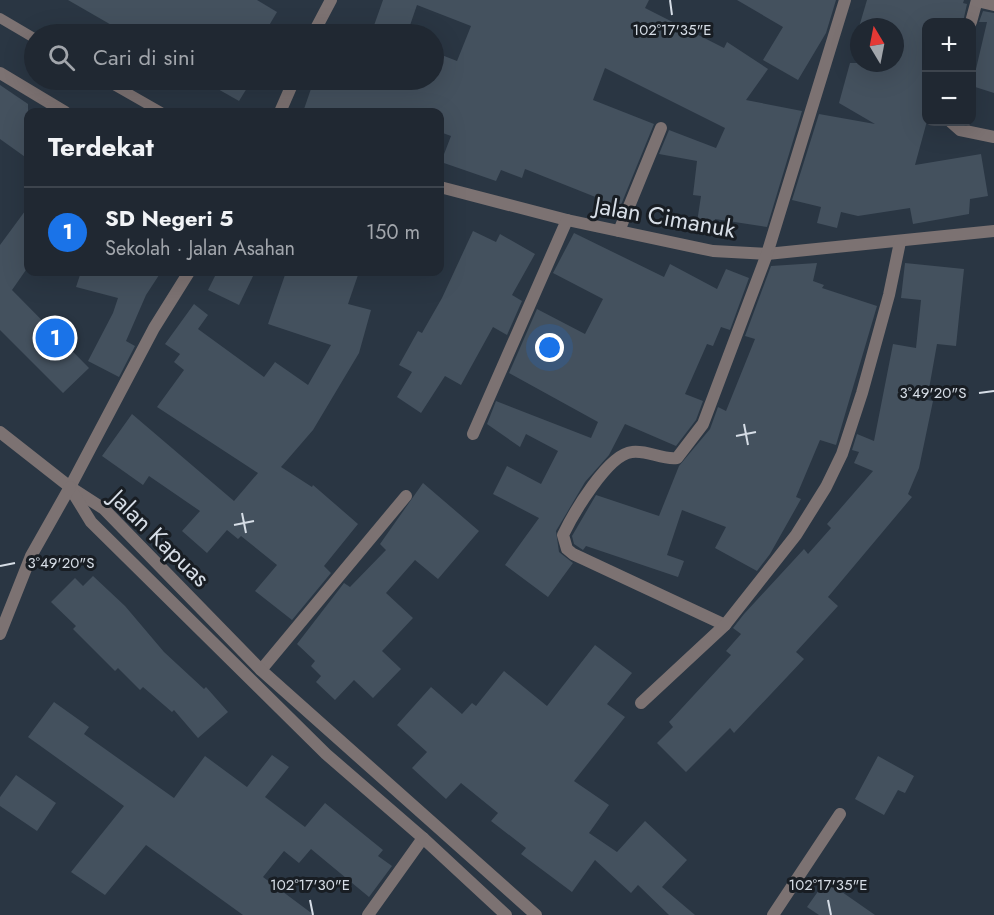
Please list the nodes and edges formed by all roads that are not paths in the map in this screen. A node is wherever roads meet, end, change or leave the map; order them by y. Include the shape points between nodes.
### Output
1 (331, 0) edge
2 (845, 0) edge
3 (977, 0) edge
4 (994, 5) edge
5 (0, 18) edge
6 (971, 18) edge
7 (318, 24) edge
8 (24, 32) edge
9 (0, 73) edge
10 (24, 87) edge
11 (28, 90) edge
12 (122, 90) edge
13 (290, 90) edge
14 (58, 108) edge
15 (154, 108) edge
16 (282, 108) edge
17 (956, 126) edge
18 (661, 128) dead end
19 (994, 137) edge
20 (444, 188) edge
21 (567, 220) junction
22 (619, 231) junction
23 (994, 231) edge
24 (900, 242) junction
25 (767, 254) junction
26 (186, 276) edge
27 (0, 432) edge
28 (473, 434) dead end
29 (70, 487) junction
30 (406, 496) dead end
31 (725, 625) junction
32 (0, 634) edge
33 (261, 670) junction
34 (641, 703) dead end
35 (840, 814) dead end
36 (423, 838) junction
37 (368, 915) edge
38 (506, 915) edge
39 (536, 915) edge
40 (773, 915) edge

1 - 7 street
2 - 25 street
3 - 4 street
3 - 6 street
5 - 8 lane
9 - 10 street
11 - 14 street
12 - 15 lane
13 - 16 street
17 - 19 street
18 - 22 street
20 - 21 street, Jalan Cimanuk
21 - 22 street, Jalan Cimanuk
21 - 28 street
22 - 25 street, Jalan Cimanuk via 713,251
23 - 24 street, Jalan Cimanuk
24 - 25 street, Jalan Cimanuk
24 - 31 street via 877,340 842,454 796,535
25 - 31 street via 703,424 687,448 677,458 669,459 644,452 618,456 563,535 573,554
26 - 29 street via 154,328
27 - 29 street
29 - 32 street via 31,556
29 - 33 street, Jalan Kapuas via 104,509
29 - 36 street, Jalan Kapuas via 91,522 269,699
30 - 33 street
31 - 34 street
33 - 39 street, Jalan Kapuas
35 - 40 street
36 - 37 street
36 - 38 street, Jalan Kapuas

